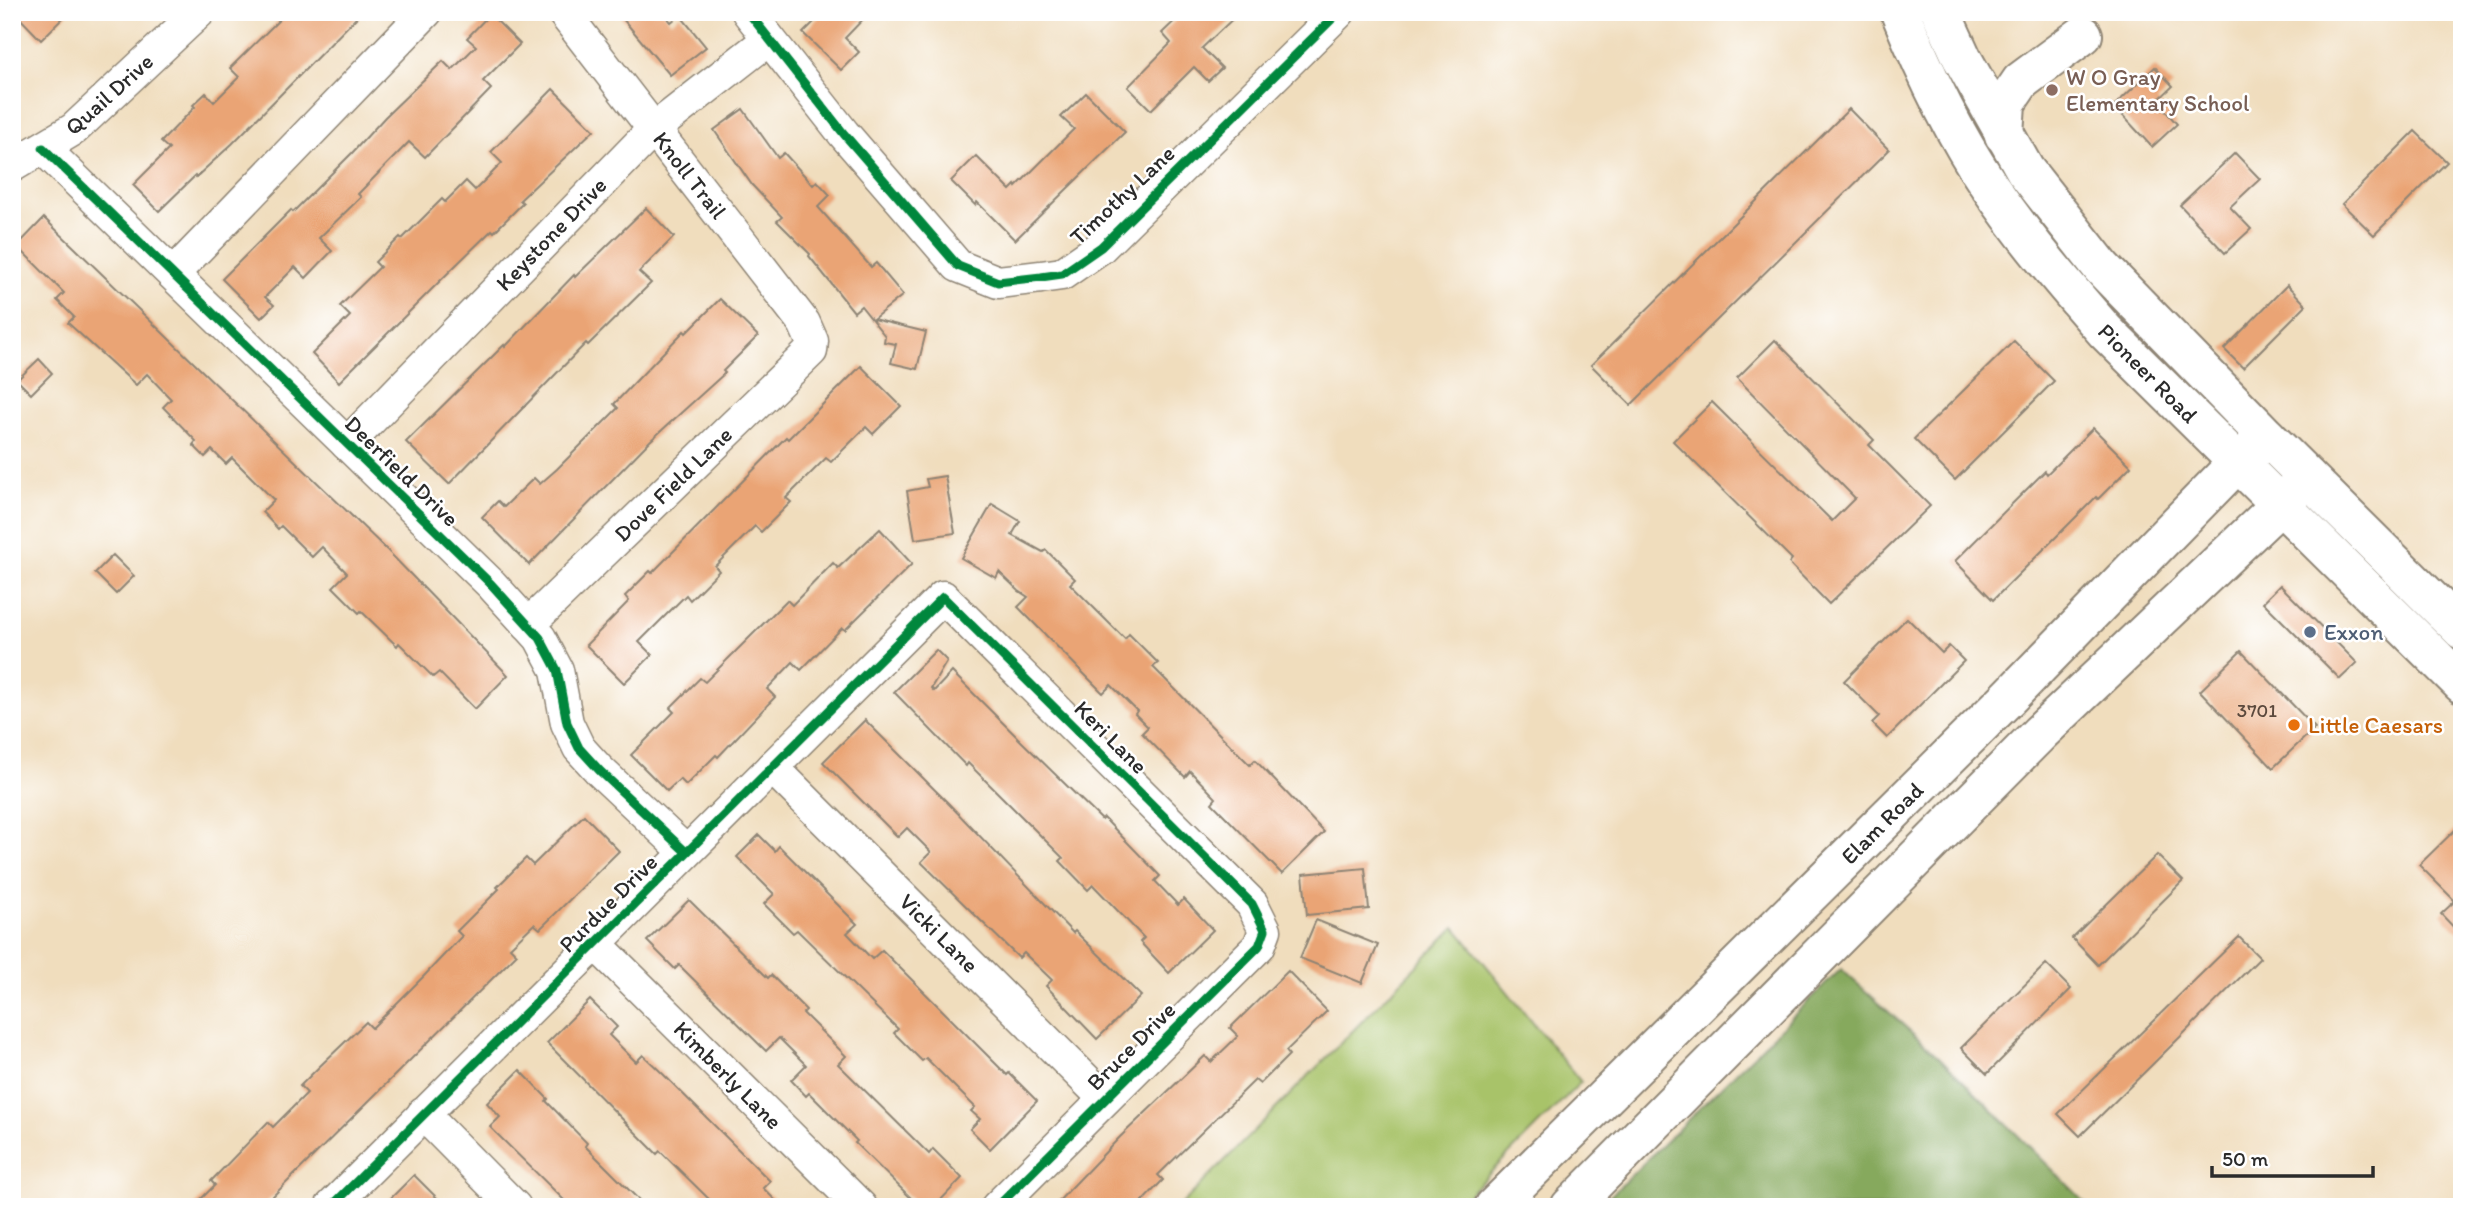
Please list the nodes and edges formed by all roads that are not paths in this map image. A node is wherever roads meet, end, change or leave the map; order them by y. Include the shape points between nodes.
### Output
1 (199, 12) edge
2 (426, 12) edge
3 (563, 12) edge
4 (748, 12) edge
5 (1339, 12) edge
6 (1900, 12) edge
7 (1914, 12) edge
8 (1941, 12) edge
9 (2083, 35) dead end
10 (769, 39) junction
11 (1962, 58) junction
12 (654, 129) junction
13 (43, 148) junction
14 (2012, 149) junction
15 (12, 166) edge
16 (1987, 184) junction
17 (173, 274) junction
18 (812, 341) joint
19 (2267, 437) junction
20 (347, 444) junction
21 (2237, 463) junction
22 (2307, 477) junction
23 (2281, 504) junction
24 (943, 597) joint
25 (2454, 622) edge
26 (528, 625) junction
27 (2418, 641) junction
28 (2462, 684) edge
29 (2009, 698) junction
30 (2040, 733) junction
31 (772, 767) junction
32 (686, 852) junction
33 (1252, 904) joint
34 (595, 943) junction
35 (1639, 1063) junction
36 (1105, 1099) junction
37 (1676, 1100) junction
38 (423, 1114) junction
39 (331, 1207) edge
40 (515, 1207) edge
41 (861, 1207) edge
42 (997, 1207) edge
43 (1494, 1207) edge
44 (1570, 1207) edge

1 - 13 street, Quail Drive via 74,130
2 - 17 street
3 - 12 street, Knoll Trail
4 - 10 street, Timothy Lane
5 - 10 street, Timothy Lane via 1101,247 1062,274 998,282 958,266
6 - 16 main road, Pioneer Road via 1923,68
7 - 11 main road via 1930,44 1940,53
8 - 11 main road, Pioneer Road
9 - 14 main road via 2021,81 2006,103
10 - 12 street, Keystone Drive
11 - 14 main road, Pioneer Road
12 - 18 street, Knoll Trail via 804,323
12 - 20 street, Keystone Drive
13 - 15 street, Quail Drive
13 - 17 street, Deerfield Drive
14 - 16 main road
14 - 19 main road, Pioneer Road via 2102,268
16 - 21 main road, Pioneer Road via 2105,331
17 - 20 street, Deerfield Drive
18 - 26 street, Dove Field Lane via 811,351
19 - 21 main road, Elam Road
19 - 22 main road, Pioneer Road
20 - 26 street, Deerfield Drive
21 - 23 main road, Pioneer Road
21 - 29 main road, Elam Road
22 - 23 main road
22 - 25 main road, Pioneer Road
23 - 27 main road, Pioneer Road
23 - 30 main road
24 - 31 street, Purdue Drive
24 - 33 street, Keri Lane
25 - 27 main road
26 - 32 street, Deerfield Drive via 557,670 567,723 579,748
27 - 28 main road, Pioneer Road
29 - 30 main road
29 - 35 main road, Elam Road
30 - 37 main road
31 - 32 street, Purdue Drive
31 - 36 street, Vicki Lane
32 - 34 street, Purdue Drive
33 - 36 street, Bruce Drive via 1265,930 1259,946
34 - 38 street, Purdue Drive
34 - 41 street, Kimberly Lane
35 - 37 main road
35 - 43 main road, Elam Road
36 - 42 street, Bruce Drive
37 - 44 main road
38 - 39 street, Purdue Drive
38 - 40 street

